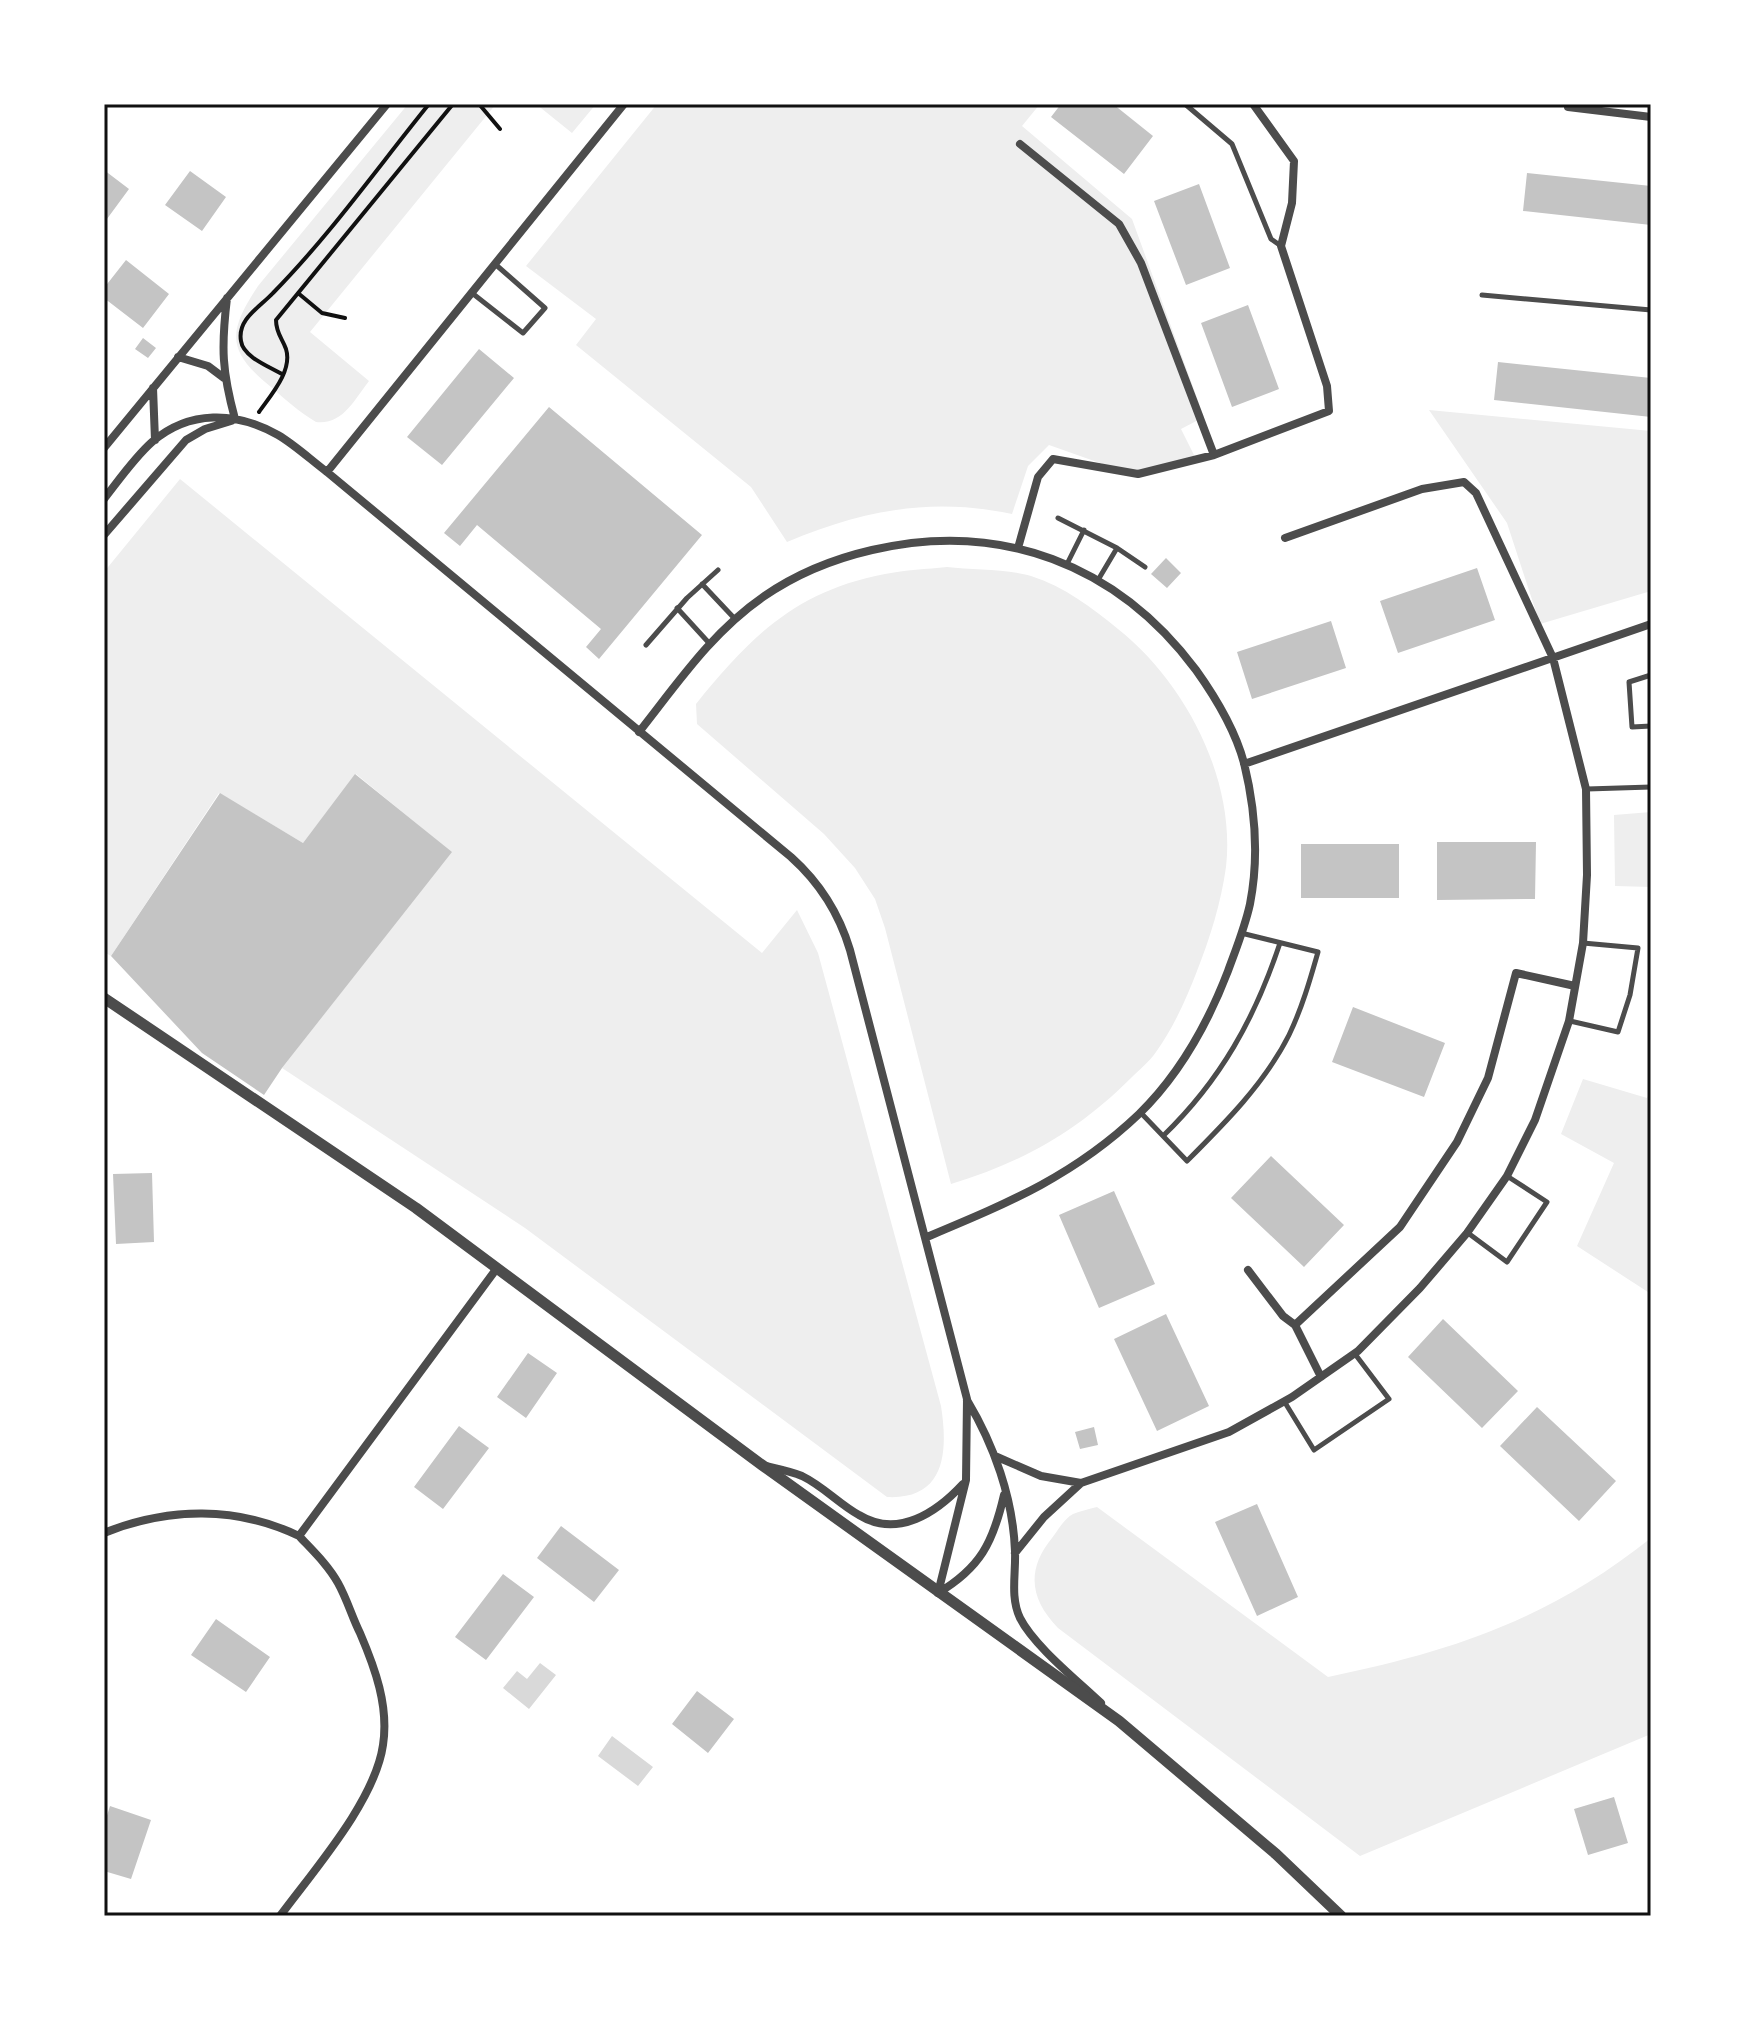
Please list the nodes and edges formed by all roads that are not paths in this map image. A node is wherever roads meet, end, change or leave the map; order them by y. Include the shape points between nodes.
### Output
1 (387, 104) edge
2 (624, 104) edge
3 (1185, 104) edge
4 (1253, 104) edge
5 (1568, 107) dead end
6 (1651, 117) edge
7 (1020, 144) dead end
8 (1281, 246) junction
9 (495, 264) junction
10 (472, 293) junction
11 (1482, 295) dead end
12 (227, 298) junction
13 (1651, 310) edge
14 (178, 357) junction
15 (224, 378) junction
16 (153, 387) junction
17 (235, 419) junction
18 (155, 440) junction
19 (104, 448) edge
20 (1214, 455) junction
21 (327, 472) junction
22 (104, 499) edge
23 (1058, 518) dead end
24 (1084, 530) junction
25 (104, 535) edge
26 (1285, 538) dead end
27 (1018, 548) junction
28 (1117, 548) junction
29 (1067, 564) junction
30 (1145, 567) dead end
31 (718, 570) dead end
32 (1098, 580) junction
33 (702, 584) junction
34 (677, 608) junction
35 (735, 619) junction
36 (1651, 625) edge
37 (710, 644) junction
38 (646, 645) dead end
39 (1553, 658) junction
40 (1651, 675) edge
41 (1651, 726) edge
42 (639, 732) junction
43 (1244, 764) junction
44 (1651, 787) edge
45 (1586, 789) junction
46 (1241, 933) junction
47 (1280, 943) junction
48 (1583, 943) junction
49 (1575, 986) junction
50 (104, 998) edge
51 (1569, 1021) junction
52 (1141, 1112) junction
53 (1163, 1136) junction
54 (1507, 1176) junction
55 (1467, 1233) junction
56 (927, 1237) junction
57 (497, 1268) junction
58 (1248, 1270) dead end
59 (1295, 1325) junction
60 (1355, 1354) junction
61 (1321, 1377) junction
62 (967, 1399) junction
63 (1284, 1401) junction
64 (995, 1456) junction
65 (762, 1465) junction
66 (966, 1480) junction
67 (1081, 1483) junction
68 (1005, 1491) junction
69 (104, 1533) edge
70 (299, 1536) junction
71 (1015, 1553) junction
72 (938, 1593) junction
73 (1119, 1721) junction
74 (280, 1916) edge
75 (1341, 1916) edge

1 - 12 street
2 - 9 street
3 - 8 lane via 1232,144 1271,239
4 - 8 street via 1294,161 1292,203
5 - 6 street
7 - 20 street via 1119,224 1141,263
8 - 20 street via 1327,386 1329,411
9 - 10 street
9 - 10 lane via 545,308 523,333
10 - 21 street
11 - 13 lane
12 - 14 street
12 - 15 street
14 - 15 street via 208,366
14 - 16 street
15 - 17 street
16 - 18 street
16 - 19 street
17 - 18 street via 205,416
17 - 21 street via 283,439
17 - 25 street via 186,440
18 - 22 street
20 - 27 street via 1138,474 1053,459 1038,477
21 - 42 street
23 - 24 lane
24 - 28 lane
24 - 29 lane
26 - 39 street via 1422,489 1464,482 1476,493
27 - 29 street
27 - 35 street via 941,540 860,553 790,580
28 - 30 lane
28 - 32 lane
29 - 32 street
31 - 33 lane
32 - 43 street via 1123,595 1187,658 1222,710
33 - 34 lane
33 - 35 lane
34 - 37 lane
34 - 38 lane
35 - 37 street
36 - 39 street
37 - 42 street
39 - 43 street
39 - 45 street
40 - 41 lane via 1629,682 1632,727
42 - 56 street via 801,865 836,913
43 - 46 street via 1254,857
44 - 45 lane
45 - 48 street
46 - 47 lane
46 - 52 street via 1200,1031
47 - 53 lane via 1265,989 1231,1054
47 - 53 lane via 1318,952 1304,1001 1283,1045 1237,1109 1187,1161
48 - 49 street
48 - 51 lane via 1638,948 1630,995 1618,1032
49 - 51 street
49 - 59 street via 1516,973 1488,1078 1457,1142 1400,1227
50 - 57 street
51 - 54 street via 1535,1120
52 - 53 lane
52 - 56 street via 1054,1179
54 - 55 street
54 - 55 lane via 1547,1202 1536,1222 1507,1262
55 - 60 street
56 - 62 street
57 - 65 street
57 - 70 street
58 - 59 street
59 - 61 street
60 - 61 street
60 - 63 lane via 1389,1399 1314,1450
61 - 63 street
62 - 64 street
62 - 66 street
63 - 67 street via 1229,1432
64 - 67 street via 1041,1476
64 - 68 street
65 - 66 street via 804,1477 858,1515 886,1524 927,1514
65 - 72 street
66 - 72 street
67 - 71 street
68 - 71 street
68 - 72 street via 993,1534 978,1562
69 - 70 street via 160,1516 223,1513
70 - 74 street via 338,1584 368,1651 383,1708 383,1743 365,1796
71 - 73 street via 1015,1598 1022,1622
72 - 73 street
73 - 75 street

